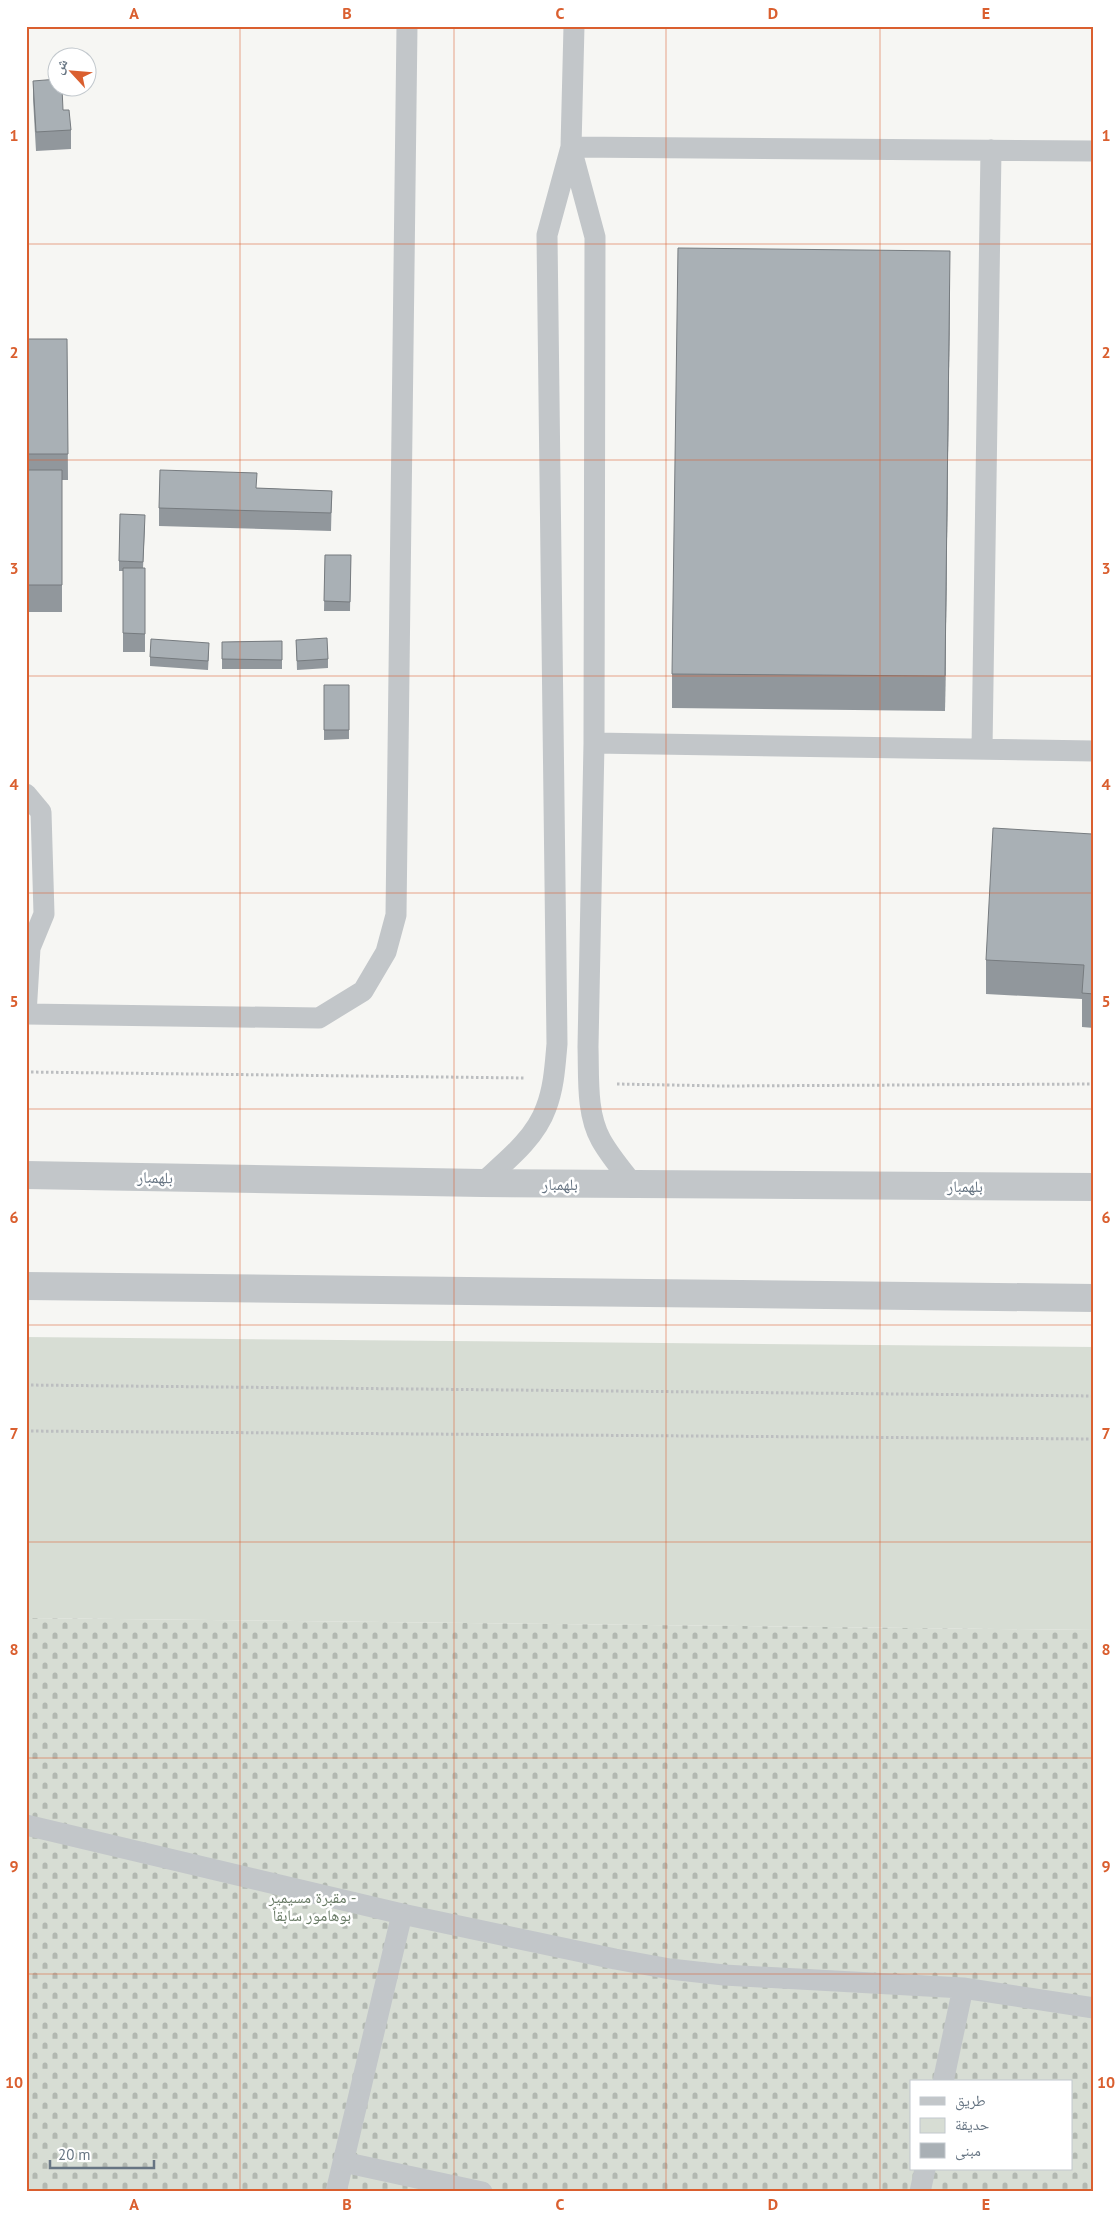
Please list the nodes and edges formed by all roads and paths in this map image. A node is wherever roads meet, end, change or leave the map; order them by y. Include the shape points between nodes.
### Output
1 (407, 26) edge
2 (574, 26) edge
3 (571, 147) junction
4 (991, 150) junction
5 (1094, 151) edge
6 (594, 743) junction
7 (982, 749) junction
8 (1094, 751) edge
9 (26, 794) edge
10 (28, 948) edge
11 (26, 1014) edge
12 (26, 1174) edge
13 (482, 1183) junction
14 (633, 1184) junction
15 (1094, 1187) edge
16 (26, 1286) edge
17 (1094, 1298) edge
18 (26, 1384) edge
19 (1094, 1396) edge
20 (26, 1431) edge
21 (1094, 1439) edge
22 (26, 1825) edge
23 (402, 1914) junction
24 (963, 1988) junction
25 (1094, 2008) edge
26 (943, 2080) edge
27 (343, 2162) junction
28 (925, 2170) edge
29 (336, 2192) edge
30 (482, 2192) edge
31 (920, 2192) edge

1 - 11 lane via 396,915 386,952 363,991 319,1018
2 - 3 lane
3 - 4 lane
3 - 6 lane via 595,237
3 - 13 lane via 546,235 557,1044 554,1078 546,1109 518,1150
4 - 5 lane
4 - 7 lane
6 - 7 lane
6 - 14 lane via 588,1038 592,1117 600,1139
7 - 8 lane
9 - 10 lane via 41,812 44,914
10 - 11 lane
12 - 13 street, بلهمبار
13 - 14 street, بلهمبار
14 - 15 street, بلهمبار
16 - 17 street
18 - 19 path
20 - 21 path
22 - 23 lane
23 - 24 lane via 670,1969
23 - 27 lane
24 - 25 lane
24 - 26 lane
27 - 29 lane
27 - 30 lane
28 - 31 lane

